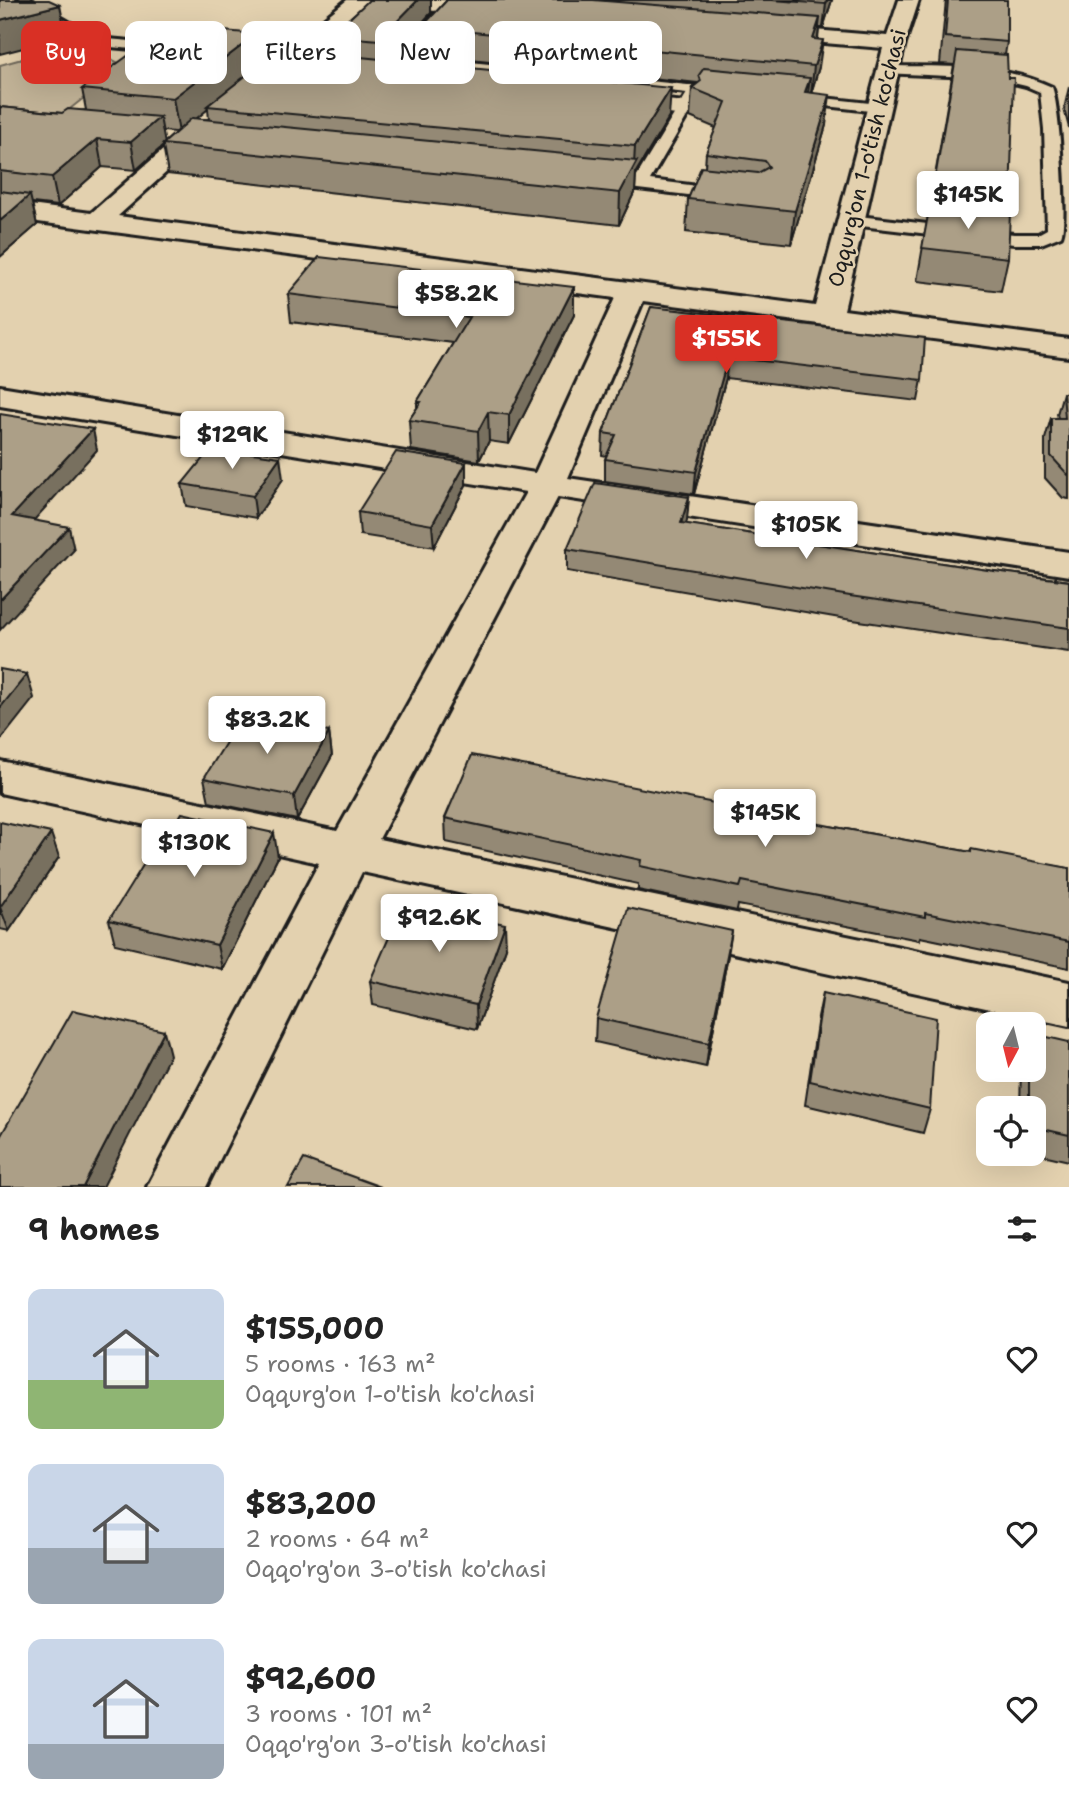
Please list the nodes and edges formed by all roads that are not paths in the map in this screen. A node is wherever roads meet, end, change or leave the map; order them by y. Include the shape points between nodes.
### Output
1 (359, 0) edge
2 (369, 0) edge
3 (909, 0) edge
4 (26, 2) edge
5 (10, 8) edge
6 (337, 21) edge
7 (443, 21) edge
8 (743, 31) edge
9 (895, 43) junction
10 (125, 44) edge
11 (475, 69) edge
12 (888, 70) junction
13 (475, 83) edge
14 (261, 84) edge
15 (722, 92) edge
16 (775, 97) edge
17 (238, 99) edge
18 (691, 99) junction
19 (879, 108) junction
20 (218, 115) edge
21 (162, 136) edge
22 (189, 139) junction
23 (216, 141) edge
24 (585, 178) edge
25 (640, 184) junction
26 (742, 196) edge
27 (0, 209) edge
28 (850, 220) junction
29 (96, 222) junction
30 (1041, 239) junction
31 (1069, 242) edge
32 (632, 292) junction
33 (827, 317) junction
34 (1069, 348) edge
35 (0, 396) edge
36 (547, 485) junction
37 (1069, 564) edge
38 (0, 777) edge
39 (349, 851) junction
40 (1069, 1004) edge
41 (176, 1187) edge

1 - 6 street
2 - 7 street via 458,7
3 - 9 street, Oqqurg'on 1-o'tish ko'chasi
4 - 5 lane
4 - 10 lane via 94,41
8 - 9 street
9 - 12 street, Oqqurg'on 1-o'tish ko'chasi
11 - 18 lane
12 - 19 street, Oqqurg'on 1-o'tish ko'chasi
12 - 30 lane via 1005,76 1033,81 1047,90 1058,222 1055,232
13 - 18 street
14 - 17 street
15 - 18 lane
16 - 19 lane
18 - 25 lane
19 - 28 street, Oqqurg'on 1-o'tish ko'chasi
20 - 22 street
21 - 22 lane
22 - 23 lane
22 - 29 street
24 - 25 lane
25 - 26 lane
27 - 29 street, Oqqurg'on 1-o'tish ko'chasi
28 - 30 lane
28 - 33 street, Oqqurg'on 1-o'tish ko'chasi
29 - 32 street, Oqqurg'on 1-o'tish ko'chasi
30 - 31 lane
32 - 33 street, Oqqurg'on 1-o'tish ko'chasi
32 - 36 street
33 - 34 street, Oqqurg'on 1-o'tish ko'chasi
35 - 36 street
36 - 37 street
36 - 39 street
38 - 39 street
39 - 40 street
39 - 41 street

